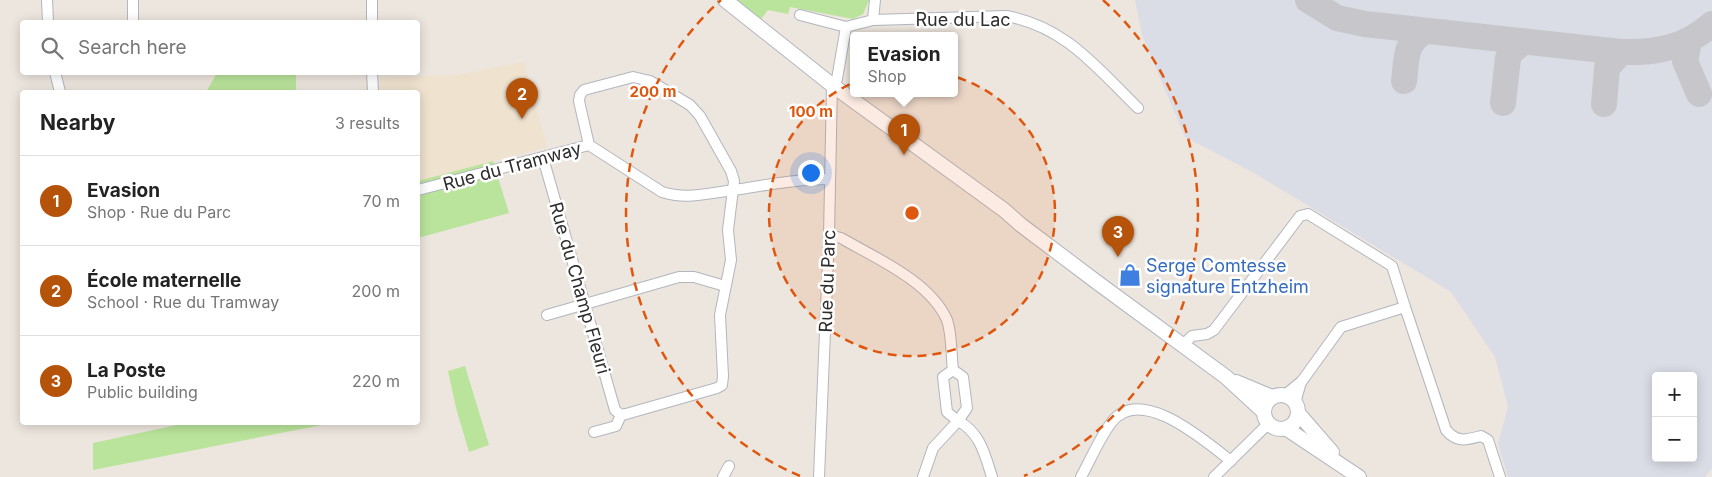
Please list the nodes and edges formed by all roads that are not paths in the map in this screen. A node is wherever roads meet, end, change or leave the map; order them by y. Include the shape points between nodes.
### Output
1 (47, 0) edge
2 (133, 0) edge
3 (372, 0) edge
4 (725, 0) edge
5 (875, 0) edge
6 (800, 15) dead end
7 (48, 20) edge
8 (133, 20) edge
9 (372, 20) edge
10 (873, 20) junction
11 (846, 27) junction
12 (56, 75) edge
13 (372, 75) edge
14 (832, 85) junction
15 (60, 90) edge
16 (373, 90) edge
17 (1138, 108) dead end
18 (589, 145) junction
19 (544, 158) junction
20 (830, 179) junction
21 (420, 189) edge
22 (733, 190) junction
23 (829, 235) junction
24 (725, 286) junction
25 (585, 304) junction
26 (1405, 307) junction
27 (546, 315) dead end
28 (1182, 346) junction
29 (953, 370) junction
30 (1226, 377) junction
31 (1288, 402) junction
32 (621, 415) junction
33 (1266, 418) junction
34 (958, 421) junction
35 (1287, 429) junction
36 (594, 432) dead end
37 (1231, 461) junction
38 (1342, 464) junction
39 (729, 466) dead end
40 (723, 477) edge
41 (819, 477) edge
42 (923, 477) edge
43 (992, 477) edge
44 (1081, 477) edge
45 (1214, 477) edge
46 (1359, 477) edge
47 (1500, 477) edge

1 - 7 street
2 - 8 street
3 - 9 street
4 - 14 main road
5 - 10 street
6 - 11 street, Rue du Lac
10 - 11 street, Rue du Lac
10 - 17 street, Rue du Lac via 1006,16 1026,20 1058,34
11 - 14 street via 837,79
12 - 15 street
13 - 16 street
14 - 20 street, Rue du Parc
14 - 28 main road via 1004,210
18 - 19 street, Rue du Tramway
18 - 22 street, Rue du Tramway via 662,192 674,196
18 - 22 street via 580,95 584,90 641,77 690,105 700,116 731,170
19 - 21 street, Rue du Tramway
19 - 25 street, Rue du Champ Fleuri
20 - 22 street, Rue du Tramway
20 - 23 street, Rue du Parc
22 - 24 street via 728,230 732,260
23 - 29 street via 841,238 923,287 939,305 948,322
23 - 41 street, Rue du Parc
24 - 25 street via 694,277 679,277
24 - 32 street via 720,315 722,385
25 - 27 street
25 - 32 street, Rue du Champ Fleuri via 615,410
26 - 28 street via 1392,266 1308,214 1300,216 1214,330 1192,336
26 - 31 street via 1341,327
26 - 47 street via 1446,430 1459,440 1481,436 1488,440
28 - 30 main road
29 - 34 street via 963,377 967,408
29 - 34 street via 943,378 947,412
30 - 31 main road
30 - 33 main road
31 - 33 main road via 1265,406
31 - 35 main road via 1295,423
31 - 38 main road
32 - 36 street via 616,426
33 - 35 main road via 1276,429
33 - 37 street
34 - 42 street via 934,448
34 - 43 street via 971,427
35 - 38 main road
37 - 44 street via 1169,417 1133,410 1112,421
37 - 45 street
38 - 46 main road
39 - 40 street

